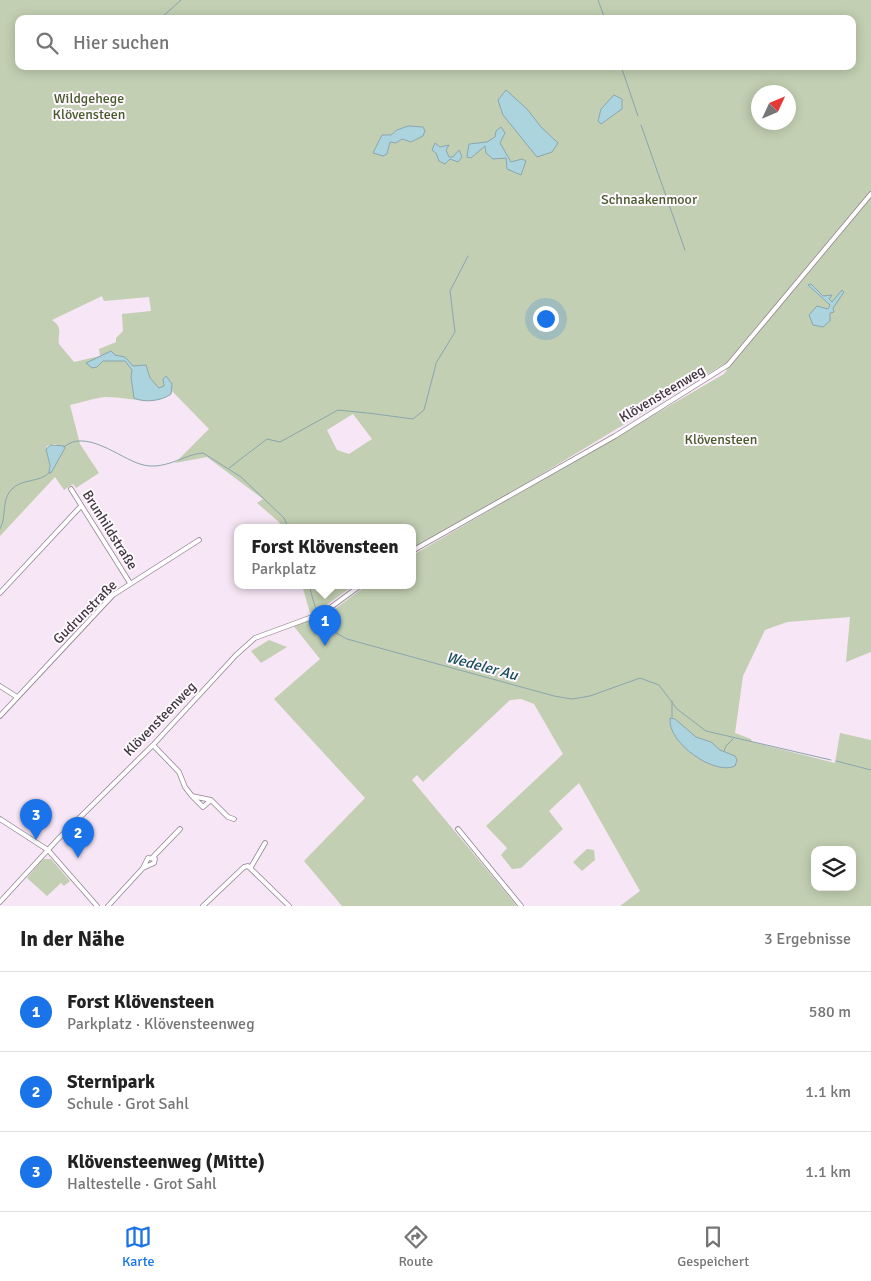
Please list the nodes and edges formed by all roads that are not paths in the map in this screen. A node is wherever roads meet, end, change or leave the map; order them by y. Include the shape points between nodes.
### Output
1 (871, 194) edge
2 (71, 489) dead end
3 (81, 506) junction
4 (199, 540) dead end
5 (416, 549) edge
6 (130, 583) junction
7 (356, 589) edge
8 (0, 593) edge
9 (0, 686) edge
10 (17, 697) junction
11 (0, 716) edge
12 (153, 745) junction
13 (192, 796) junction
14 (211, 800) junction
15 (234, 818) dead end
16 (0, 819) edge
17 (180, 829) dead end
18 (458, 830) dead end
19 (265, 843) dead end
20 (48, 850) junction
21 (153, 857) junction
22 (251, 867) junction
23 (144, 868) junction
24 (0, 902) edge
25 (108, 905) edge
26 (97, 906) edge
27 (101, 906) edge
28 (204, 906) edge
29 (289, 906) edge
30 (521, 906) edge

1 - 5 street, Klövensteenweg via 727,366 615,436
2 - 3 street, Brunhildstraße
3 - 6 street, Brunhildstraße
3 - 8 street
4 - 6 street, Gudrunstraße
6 - 10 street, Gudrunstraße via 113,595
7 - 12 street, Klövensteenweg via 323,613 255,638
9 - 10 street
10 - 11 street, Gudrunstraße
12 - 13 street via 179,772
12 - 20 street, Klövensteenweg
13 - 14 street
13 - 14 street via 203,807
14 - 15 street via 228,817
16 - 20 street
17 - 21 street
18 - 30 street
19 - 22 street
20 - 24 street, Klövensteenweg
20 - 26 street
21 - 23 street via 148,858
21 - 23 street via 155,862
22 - 28 street via 244,867
22 - 29 street
23 - 25 street
25 - 27 street

